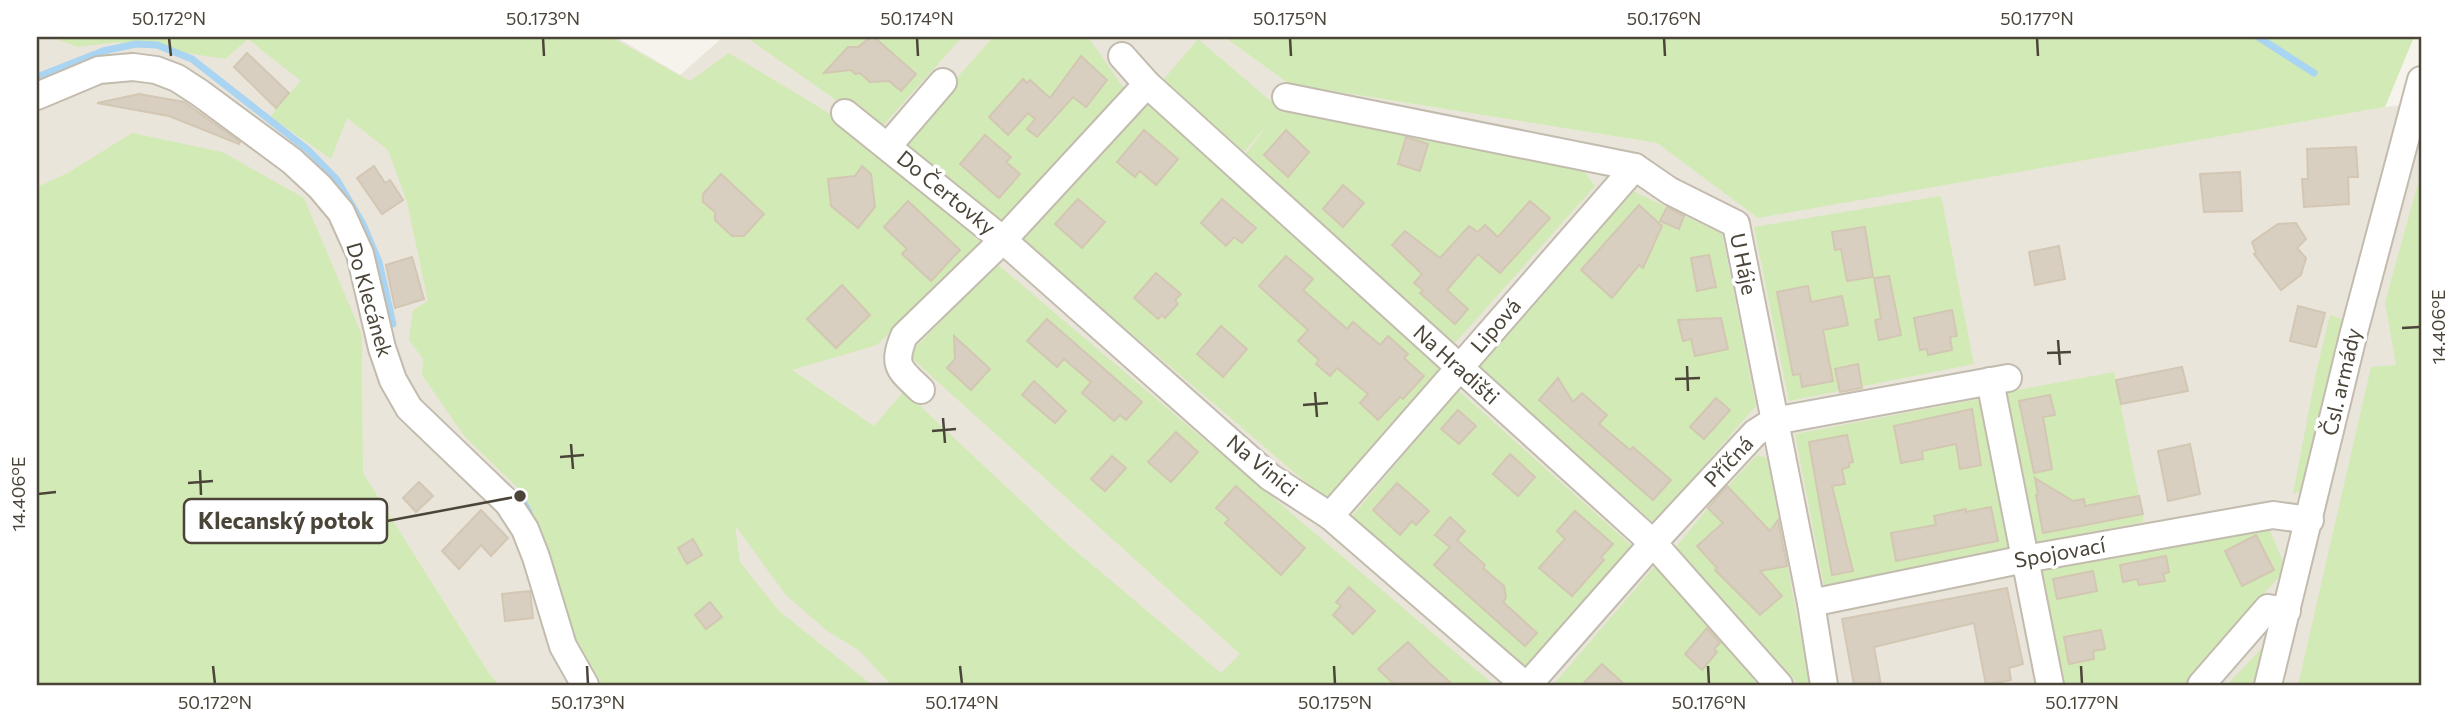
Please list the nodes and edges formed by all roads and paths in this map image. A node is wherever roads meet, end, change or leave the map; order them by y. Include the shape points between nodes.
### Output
1 (1122, 56) dead end
2 (2421, 80) edge
3 (943, 82) dead end
4 (1147, 84) junction
5 (37, 96) edge
6 (1286, 96) dead end
7 (845, 113) dead end
8 (2416, 118) edge
9 (888, 146) junction
10 (1634, 167) junction
11 (1003, 240) junction
12 (1459, 369) junction
13 (921, 390) dead end
14 (1774, 421) junction
15 (1330, 516) junction
16 (2310, 520) junction
17 (1653, 543) junction
18 (2025, 559) junction
19 (1811, 603) junction
20 (2287, 611) junction
21 (585, 685) edge
22 (1526, 685) edge
23 (1779, 685) edge
24 (1824, 685) edge
25 (2050, 685) edge
26 (2201, 685) edge
27 (2268, 685) edge

1 - 4 street, Na Hradišti
2 - 8 street, Čsl. armády
3 - 9 street, Do Čertovky
4 - 11 street
4 - 12 street, Na Hradišti
5 - 21 street, Do Klecánek via 99,70 133,67 177,78 292,161 320,187 341,212 360,254 393,380 409,408 508,503 525,529 563,646
6 - 10 street, U Háje
7 - 9 street, Do Čertovky
8 - 16 street, Čsl. armády via 2354,332
9 - 11 street, Do Čertovky
10 - 12 street, Lipová
10 - 14 street, U Háje via 1736,224
11 - 13 street via 904,336 896,356 900,370
11 - 15 street, Na Vinici via 1270,477
12 - 15 street, Lipová
12 - 17 street, Na Hradišti
14 - 17 street, Příčná via 1755,433
14 - 18 street, Příčná via 1999,379
14 - 19 street, U Háje
15 - 22 street, Na Vinici
16 - 18 street, Spojovací via 2273,515
16 - 20 street, Čsl. armády
17 - 22 street, Příčná
17 - 23 street, Na Hradišti
18 - 19 street, Spojovací
18 - 25 street
19 - 24 street, U Háje
20 - 26 street via 2267,608
20 - 27 street, Čsl. armády

